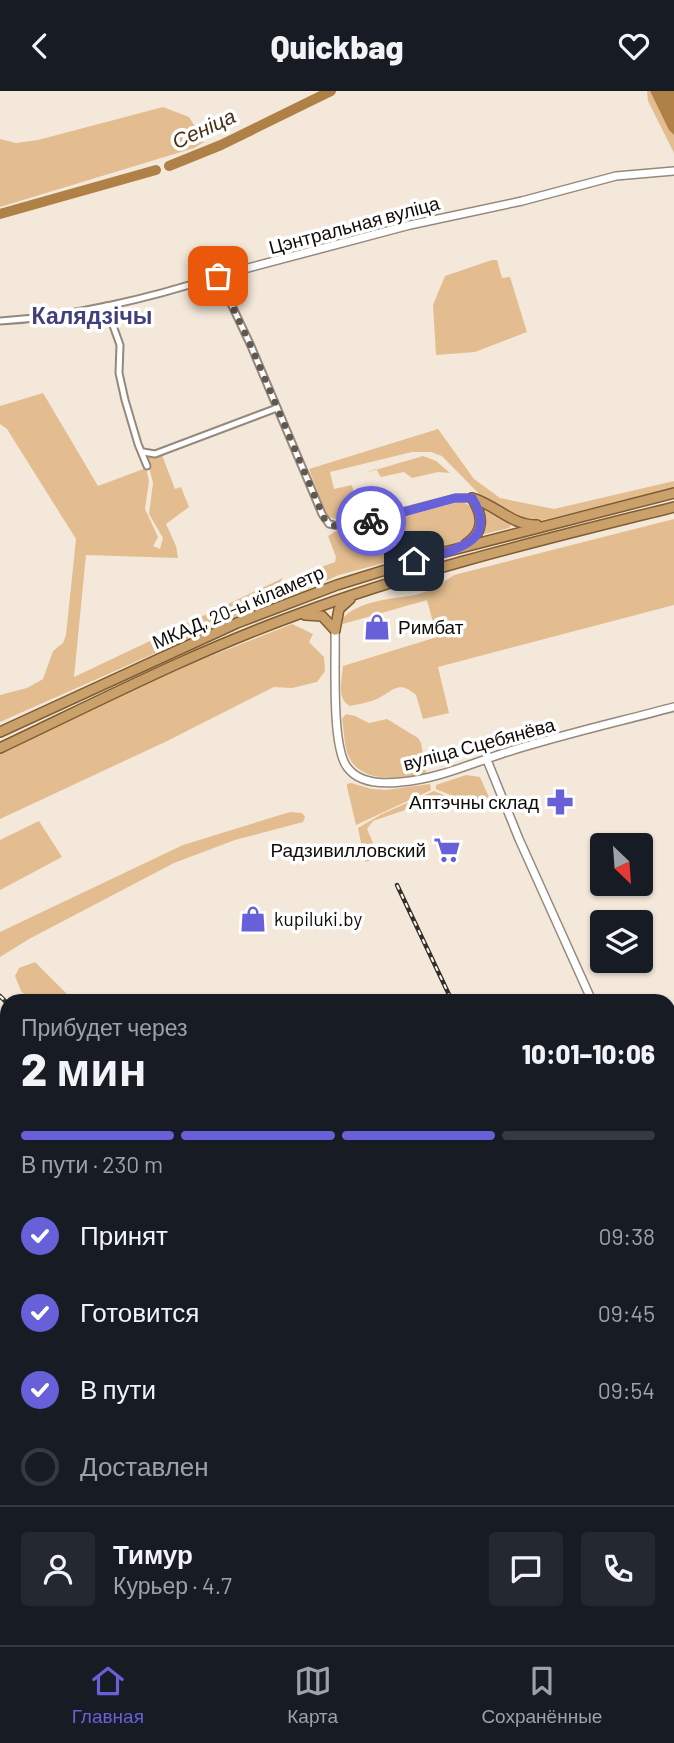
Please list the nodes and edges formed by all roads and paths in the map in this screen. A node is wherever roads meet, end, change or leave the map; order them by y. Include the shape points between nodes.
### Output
1 (674, 170) edge
2 (218, 276) junction
3 (106, 306) junction
4 (0, 321) edge
5 (277, 408) junction
6 (140, 449) junction
7 (148, 466) dead end
8 (674, 493) edge
9 (472, 498) junction
10 (674, 507) edge
11 (550, 524) junction
12 (460, 548) junction
13 (365, 590) junction
14 (294, 615) junction
15 (335, 630) junction
16 (674, 707) edge
17 (0, 732) edge
18 (0, 748) edge
19 (487, 759) junction
20 (589, 994) edge

1 - 2 street, Цэнтральная вуліца via 616,176
2 - 3 street, Цэнтральная вуліца
2 - 5 street
3 - 4 street, Цэнтральная вуліца
3 - 6 street via 120,345 119,373
5 - 6 street via 155,454
5 - 9 street via 329,524 344,527 455,498
6 - 7 street
8 - 11 highway, МКАД, 20-ы кіламетр
9 - 11 highway via 527,525
9 - 12 highway via 481,524 476,537
10 - 13 highway, МКАД, 20-ы кіламетр
11 - 12 highway, МКАД, 20-ы кіламетр
12 - 17 highway, МКАД, 20-ы кіламетр via 280,606
13 - 14 highway, МКАД, 20-ы кіламетр
13 - 15 highway via 342,605
14 - 15 highway via 322,616
14 - 18 highway, МКАД, 20-ы кіламетр
15 - 19 street, вуліца Сцебянёва via 338,733 343,761 356,776 371,782 401,782
16 - 19 street, вуліца Сцебянёва
19 - 20 street

